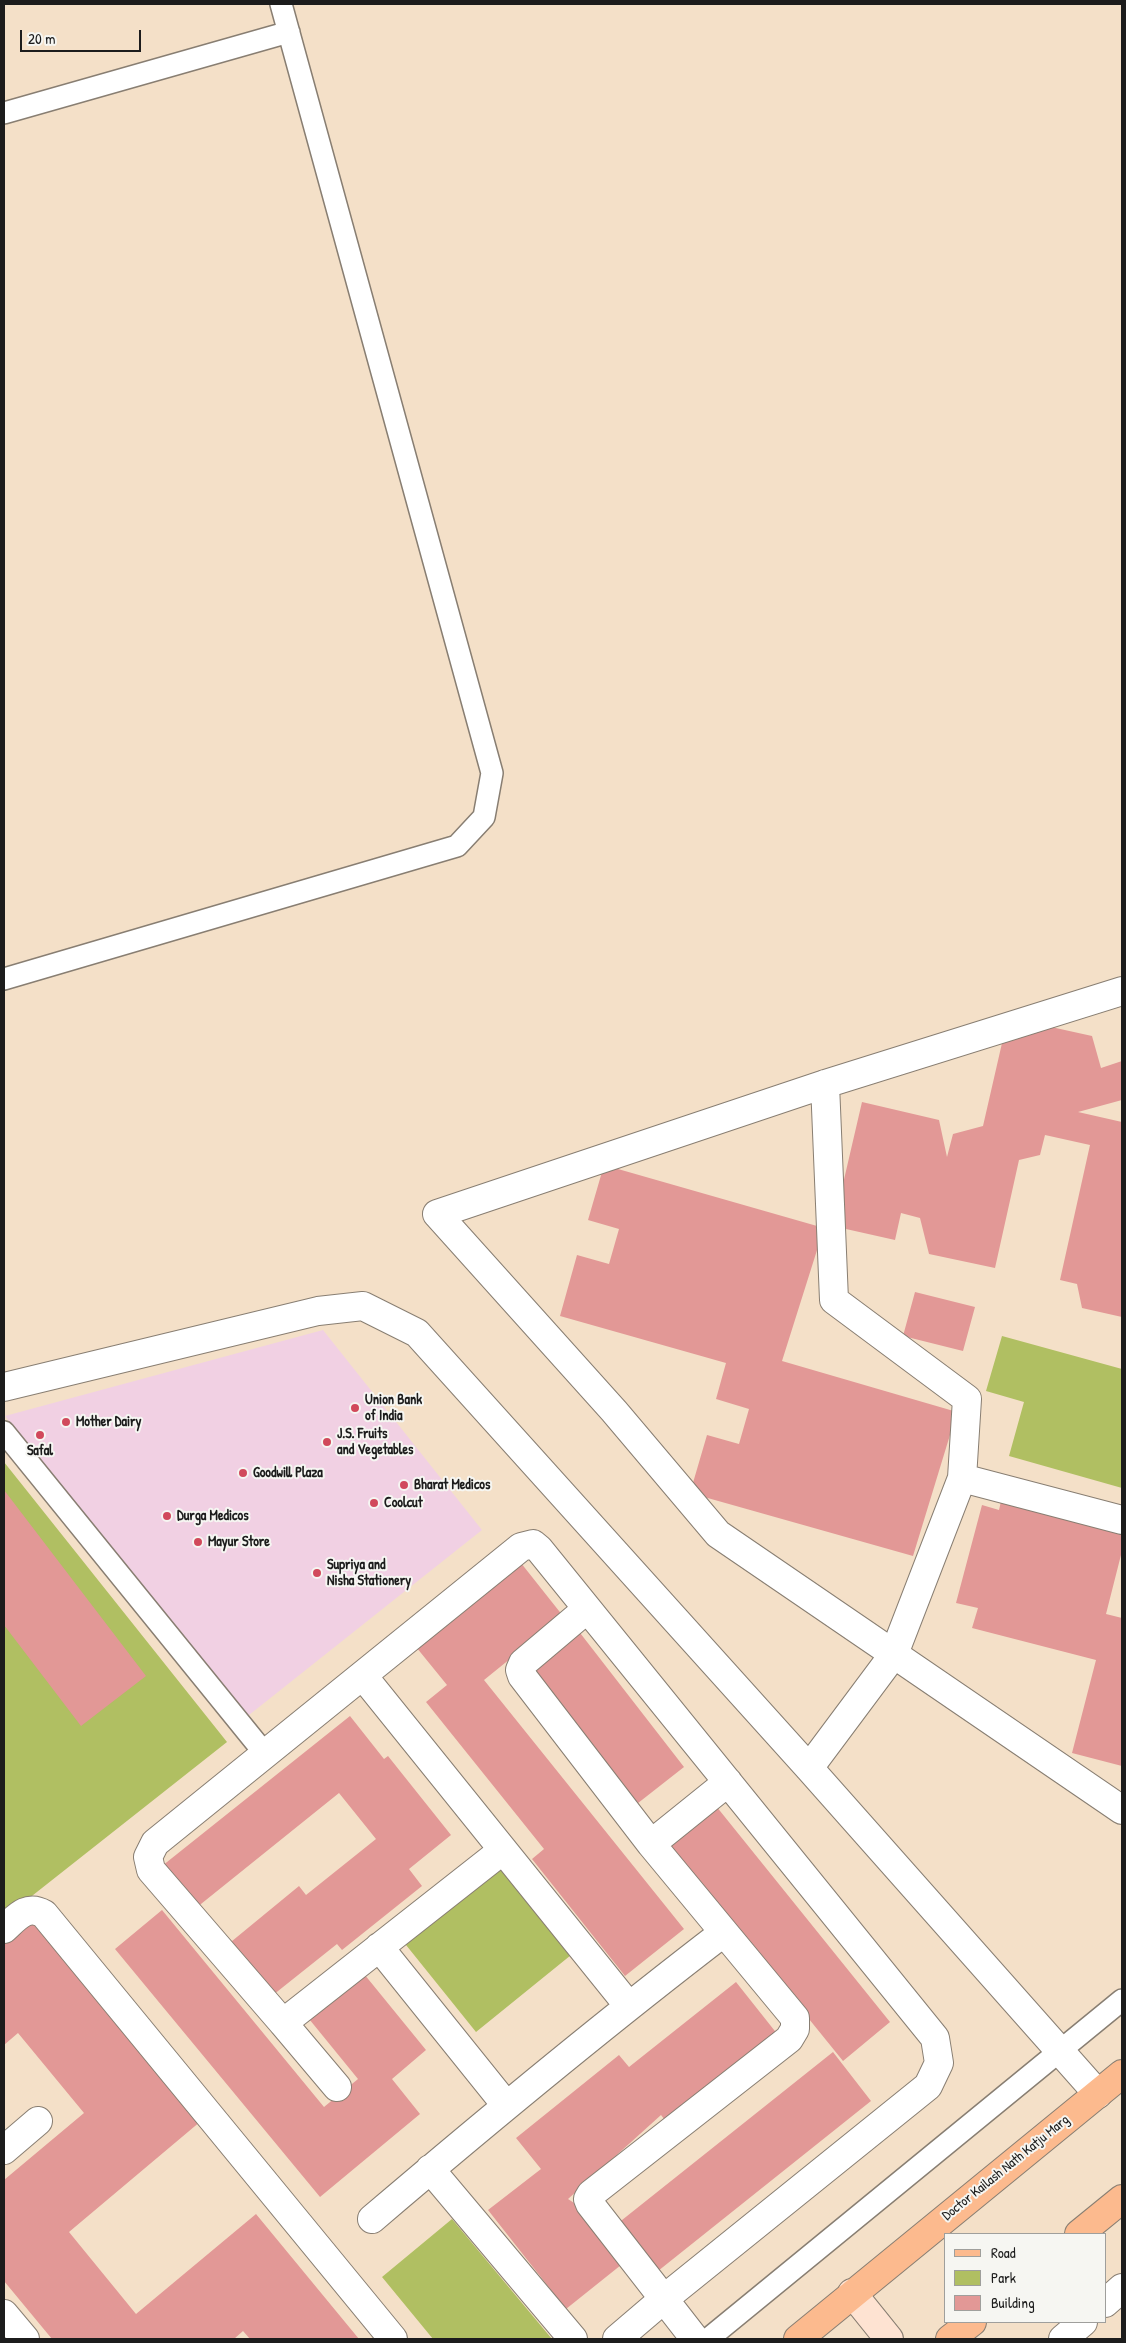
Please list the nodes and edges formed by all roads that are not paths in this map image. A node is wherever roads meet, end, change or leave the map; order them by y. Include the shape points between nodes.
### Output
1 (281, 4) edge
2 (289, 32) junction
3 (4, 113) edge
4 (4, 979) edge
5 (1122, 991) edge
6 (825, 1084) junction
7 (4, 1387) edge
8 (4, 1432) edge
9 (962, 1478) junction
10 (1122, 1520) edge
11 (587, 1609) junction
12 (894, 1654) junction
13 (363, 1676) junction
14 (266, 1755) junction
15 (809, 1768) junction
16 (728, 1782) junction
17 (1122, 1810) edge
18 (651, 1844) junction
19 (503, 1850) junction
20 (4, 1929) edge
21 (723, 1934) junction
22 (379, 1947) junction
23 (1122, 2000) edge
24 (628, 2005) junction
25 (283, 2022) junction
26 (1060, 2050) junction
27 (1122, 2074) edge
28 (338, 2087) dead end
29 (1098, 2094) junction
30 (506, 2105) junction
31 (38, 2121) dead end
32 (4, 2150) edge
33 (430, 2169) junction
34 (1122, 2199) edge
35 (372, 2219) dead end
36 (1080, 2233) edge
37 (1122, 2288) edge
38 (852, 2293) junction
39 (665, 2298) junction
40 (1106, 2302) edge
41 (4, 2314) edge
42 (971, 2323) edge
43 (1082, 2323) edge
44 (25, 2339) edge
45 (393, 2339) edge
46 (573, 2339) edge
47 (617, 2339) edge
48 (695, 2339) edge
49 (708, 2339) edge
50 (799, 2339) edge
51 (889, 2339) edge
52 (950, 2339) edge
53 (1063, 2339) edge

1 - 2 lane
2 - 3 lane
2 - 4 lane via 492,773 484,817 457,846
5 - 6 street
6 - 9 street via 834,1300 968,1399
6 - 12 street via 438,1214 614,1411 718,1534
7 - 15 street via 318,1311 363,1306 417,1334
8 - 14 lane
9 - 10 street
9 - 12 street
11 - 13 street via 539,1549 528,1544
11 - 16 street
11 - 18 street via 523,1663 520,1670
12 - 15 street
12 - 17 street
13 - 14 street
13 - 19 street
14 - 25 street via 155,1843 148,1857 151,1870
15 - 26 street
16 - 18 street
16 - 39 street via 935,2038 939,2062 928,2086
18 - 21 street
19 - 22 street
19 - 24 street
20 - 45 street via 25,1910 36,1909 44,1914
21 - 24 street
21 - 39 street via 795,2018 795,2029 789,2039 588,2199
22 - 25 street
22 - 30 street
23 - 26 lane
24 - 30 street
25 - 28 street
26 - 29 street
26 - 49 lane
27 - 29 main road, Doctor Kailash Nath Katju Marg
29 - 38 main road, Doctor Kailash Nath Katju Marg
30 - 33 street
31 - 32 street
33 - 35 street
33 - 46 street
34 - 36 main road
37 - 40 street
38 - 50 main road, Doctor Kailash Nath Katju Marg
38 - 51 street
39 - 47 street
39 - 48 street
41 - 44 street
42 - 52 main road
43 - 53 street

